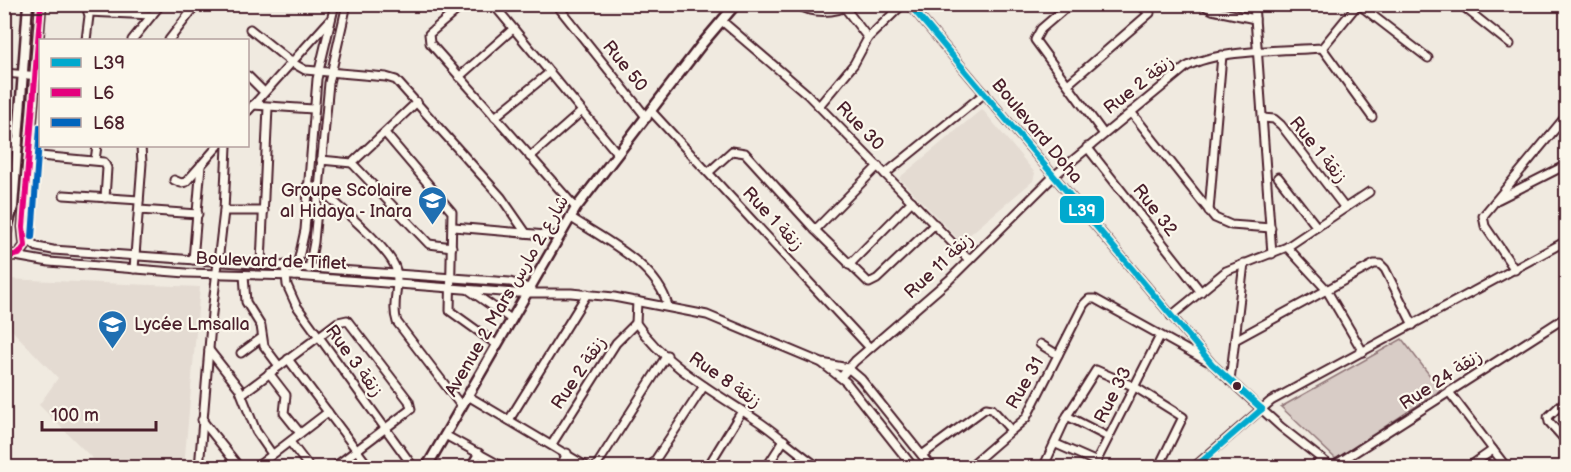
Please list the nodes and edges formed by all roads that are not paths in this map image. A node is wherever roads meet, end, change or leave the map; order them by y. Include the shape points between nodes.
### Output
1 (28, 4) edge
2 (41, 4) edge
3 (161, 4) edge
4 (197, 4) edge
5 (335, 4) edge
6 (347, 4) edge
7 (464, 4) edge
8 (493, 4) edge
9 (556, 4) edge
10 (736, 4) edge
11 (796, 4) edge
12 (903, 4) edge
13 (909, 4) edge
14 (1070, 4) edge
15 (1138, 4) edge
16 (1201, 4) edge
17 (1254, 4) edge
18 (1358, 4) edge
19 (1460, 4) edge
20 (848, 6) edge
21 (87, 8) edge
22 (116, 8) edge
23 (152, 15) junction
24 (332, 19) junction
25 (1255, 19) junction
26 (722, 21) junction
27 (250, 29) dead end
28 (513, 29) junction
29 (868, 38) junction
30 (40, 39) edge
31 (86, 39) edge
32 (133, 39) edge
33 (170, 39) edge
34 (1510, 44) dead end
35 (1322, 48) junction
36 (39, 52) edge
37 (1258, 53) junction
38 (1222, 55) junction
39 (1428, 58) dead end
40 (291, 62) junction
41 (318, 72) junction
42 (549, 72) junction
43 (4, 73) edge
44 (330, 74) junction
45 (22, 75) junction
46 (38, 76) edge
47 (459, 76) junction
48 (249, 77) edge
49 (1068, 84) junction
50 (264, 92) junction
51 (985, 93) junction
52 (417, 102) junction
53 (253, 105) junction
54 (819, 106) junction
55 (268, 107) junction
56 (313, 109) junction
57 (249, 110) edge
58 (581, 112) junction
59 (1131, 112) junction
60 (650, 115) junction
61 (1566, 116) edge
62 (495, 117) junction
63 (1372, 117) dead end
64 (1263, 118) junction
65 (385, 133) junction
66 (1103, 133) junction
67 (4, 142) edge
68 (18, 143) junction
69 (97, 147) edge
70 (141, 147) edge
71 (217, 147) edge
72 (227, 147) edge
73 (1087, 147) junction
74 (617, 153) junction
75 (29, 155) junction
76 (530, 157) junction
77 (95, 160) junction
78 (321, 160) junction
79 (352, 163) junction
80 (201, 165) junction
81 (1566, 165) edge
82 (878, 166) junction
83 (709, 172) junction
84 (885, 174) junction
85 (1055, 175) junction
86 (1278, 177) dead end
87 (174, 180) dead end
88 (307, 186) junction
89 (319, 188) junction
90 (1369, 192) dead end
91 (64, 195) dead end
92 (105, 198) junction
93 (139, 200) junction
94 (912, 201) junction
95 (1494, 201) junction
96 (576, 208) junction
97 (1346, 208) junction
98 (139, 210) junction
99 (224, 211) junction
100 (264, 211) junction
101 (1209, 211) junction
102 (198, 214) junction
103 (570, 217) junction
104 (935, 224) junction
105 (454, 227) junction
106 (1317, 227) junction
107 (1271, 228) junction
108 (814, 230) junction
109 (526, 232) junction
110 (5, 233) edge
111 (557, 236) junction
112 (24, 237) junction
113 (1566, 241) edge
114 (1287, 247) junction
115 (452, 248) junction
116 (1272, 254) junction
117 (9, 255) edge
118 (136, 255) junction
119 (193, 260) junction
120 (969, 260) junction
121 (217, 261) junction
122 (261, 263) junction
123 (1244, 263) junction
124 (285, 265) junction
125 (298, 265) junction
126 (849, 265) junction
127 (310, 267) junction
128 (134, 269) junction
129 (1515, 270) junction
130 (397, 274) junction
131 (216, 275) junction
132 (244, 275) junction
133 (286, 276) junction
134 (295, 276) junction
135 (307, 277) junction
136 (449, 278) junction
137 (397, 283) junction
138 (448, 287) junction
139 (467, 289) junction
140 (1326, 289) junction
141 (528, 290) junction
142 (1201, 292) junction
143 (587, 294) junction
144 (637, 301) junction
145 (668, 306) junction
146 (1171, 316) junction
147 (1566, 317) edge
148 (511, 319) junction
149 (636, 323) junction
150 (1413, 325) junction
151 (1160, 336) junction
152 (318, 338) junction
153 (260, 339) junction
154 (1235, 340) junction
155 (496, 344) junction
156 (1040, 344) dead end
157 (870, 348) junction
158 (209, 350) junction
159 (1363, 352) junction
160 (241, 353) dead end
161 (1058, 355) junction
162 (667, 356) junction
163 (288, 359) junction
164 (822, 363) junction
165 (1212, 364) junction
166 (279, 366) junction
167 (848, 368) junction
168 (269, 374) junction
169 (841, 377) junction
170 (1230, 381) junction
171 (704, 386) junction
172 (1135, 387) junction
173 (1449, 392) junction
174 (242, 394) junction
175 (468, 396) junction
176 (1566, 400) edge
177 (462, 407) junction
178 (1262, 410) junction
179 (742, 411) junction
180 (328, 412) junction
181 (1067, 416) junction
182 (202, 420) junction
183 (509, 420) junction
184 (385, 430) junction
185 (1011, 430) junction
186 (300, 433) junction
187 (445, 435) junction
188 (1108, 437) junction
189 (784, 440) junction
190 (1566, 441) edge
191 (290, 442) junction
192 (552, 444) junction
193 (1056, 444) junction
194 (357, 450) junction
195 (1493, 450) junction
196 (479, 453) junction
197 (567, 453) junction
198 (272, 454) junction
199 (922, 455) junction
200 (1322, 459) junction
201 (1204, 464) edge
202 (1566, 464) edge
203 (1095, 465) edge
204 (1332, 467) edge
205 (199, 468) edge
206 (240, 468) edge
207 (255, 468) edge
208 (310, 468) edge
209 (333, 468) edge
210 (370, 468) edge
211 (414, 468) edge
212 (426, 468) edge
213 (470, 468) edge
214 (505, 468) edge
215 (560, 468) edge
216 (589, 468) edge
217 (595, 468) edge
218 (650, 468) edge
219 (707, 468) edge
220 (766, 468) edge
221 (820, 468) edge
222 (914, 468) edge
223 (932, 468) edge
224 (968, 468) edge
225 (1043, 468) edge
226 (1158, 468) edge
227 (1193, 468) edge
228 (1313, 468) edge
229 (1467, 468) edge
230 (1507, 468) edge
231 (1563, 468) edge

1 - 45 street
2 - 30 street
3 - 23 street
4 - 33 street
5 - 24 street
6 - 44 street
7 - 47 street via 428,37
8 - 28 street
9 - 60 street, Rue 50
10 - 26 street, Avenue 2 Mars شارع 2 مارس
11 - 20 street via 813,11
12 - 29 street
13 - 51 street, Boulevard Doha
14 - 49 street via 1035,40
15 - 49 street via 1150,13
16 - 25 street
17 - 25 street
18 - 35 street
18 - 39 street
19 - 34 street
20 - 29 street
21 - 22 street
21 - 31 street
22 - 23 street
23 - 32 street
24 - 40 street
24 - 41 street
25 - 37 street
26 - 54 street, Rue 30
26 - 60 street, Avenue 2 Mars شارع 2 مارس
27 - 40 street
28 - 42 street
28 - 47 street
29 - 54 street via 854,64
35 - 37 street, Rue 2 زنقة
35 - 63 street
36 - 46 street
37 - 38 street, Rue 2 زنقة
37 - 64 street
38 - 59 street, Rue 2 زنقة via 1186,67
38 - 101 street
40 - 41 street
40 - 50 street
41 - 44 street
41 - 56 street
42 - 58 street
42 - 62 street
43 - 45 street
44 - 52 street via 391,77
44 - 78 street
45 - 46 street
45 - 68 street
46 - 75 street
47 - 62 street
48 - 50 street
49 - 66 street
50 - 53 street
51 - 84 street
51 - 85 street, Boulevard Doha
52 - 65 street
52 - 109 street
53 - 55 street
53 - 57 street
54 - 82 street, Rue 30
55 - 56 street
55 - 100 street
56 - 88 street
58 - 74 street
58 - 76 street
59 - 66 street, Rue 2 زنقة
59 - 101 street
60 - 74 street, Avenue 2 Mars شارع 2 مارس
60 - 83 street, Rue 1 زنقة
61 - 95 street
62 - 76 street
64 - 97 street, Rue 1 زنقة via 1274,119 1281,125
64 - 107 street
65 - 79 street
65 - 105 street via 450,208
66 - 73 street, Rue 2 زنقة
67 - 68 street
68 - 110 street via 13,207
69 - 77 street
70 - 93 street
71 - 80 street
72 - 99 street
73 - 85 street, Rue 2 زنقة
73 - 142 street, Rue 32
74 - 96 street, Avenue 2 Mars شارع 2 مارس
75 - 77 street
75 - 112 street
76 - 96 street
77 - 92 street via 107,165
78 - 79 street
78 - 89 street
79 - 115 street via 428,243
80 - 87 street via 186,182
80 - 102 street
81 - 95 street
82 - 84 street, Rue 30
82 - 108 street
83 - 108 street via 732,152 742,151
83 - 157 street, Rue 1 زنقة
84 - 94 street, Rue 30
85 - 120 street, Rue 11 زنقة
85 - 146 street, Boulevard Doha
86 - 106 street
88 - 89 street
88 - 125 street
89 - 127 street
89 - 130 street via 389,255
90 - 97 street
91 - 92 street
92 - 93 street
93 - 98 street
94 - 104 street, Rue 30
94 - 126 street
95 - 129 street via 1484,213 1483,223
96 - 103 street, Avenue 2 Mars شارع 2 مارس
97 - 106 street
98 - 102 street
98 - 118 street
99 - 100 street
99 - 121 street
100 - 122 street
101 - 107 street via 1231,225
102 - 119 street
103 - 111 street, Avenue 2 Mars شارع 2 مارس
103 - 145 street via 646,271 660,287
104 - 120 street, Rue 30
104 - 126 street via 871,283
105 - 109 street
105 - 115 street
106 - 114 street
107 - 116 street
108 - 126 street
109 - 111 street
110 - 112 street via 15,231
111 - 141 street, Avenue 2 Mars شارع 2 مارس
112 - 117 street via 24,249
112 - 118 street, Boulevard de Tiflet via 37,247 53,250
113 - 129 street
114 - 116 street
114 - 140 street
115 - 136 street
116 - 123 street
117 - 128 street, Boulevard de Tiflet
118 - 119 street, Boulevard de Tiflet
118 - 128 street
119 - 121 street, Boulevard de Tiflet
120 - 157 street, Rue 11 زنقة
121 - 122 street, Boulevard de Tiflet
121 - 131 street
122 - 124 street, Boulevard de Tiflet
123 - 142 street via 1226,271
123 - 154 street
124 - 125 street, Boulevard de Tiflet
124 - 133 street, Rue 3 زنقة
125 - 127 street, Boulevard de Tiflet
125 - 134 street
127 - 130 street, Boulevard de Tiflet
127 - 135 street
128 - 131 street, Boulevard de Tiflet
129 - 150 street
130 - 136 street, Boulevard de Tiflet
130 - 137 street
131 - 132 street, Boulevard de Tiflet
131 - 158 street
132 - 133 street, Boulevard de Tiflet
132 - 153 street via 244,298 261,326
133 - 134 street, Boulevard de Tiflet
133 - 152 street, Rue 3 زنقة via 292,299
134 - 135 street, Boulevard de Tiflet
135 - 137 street, Boulevard de Tiflet
136 - 138 street
136 - 141 street, Boulevard de Tiflet via 510,282
137 - 138 street, Boulevard de Tiflet
137 - 177 street via 397,322
138 - 139 street, Boulevard de Tiflet
138 - 155 street via 451,312
139 - 141 street, Boulevard de Tiflet
139 - 148 street
140 - 150 street via 1380,264
140 - 154 street
140 - 159 street
141 - 143 street
141 - 148 street, Avenue 2 Mars شارع 2 مارس
142 - 146 street
143 - 144 street
143 - 183 street
144 - 145 street
144 - 149 street
145 - 164 street via 722,320
146 - 165 street, Boulevard Doha
147 - 173 street, Rue 24 زنقة
148 - 155 street, Avenue 2 Mars شارع 2 مارس
149 - 162 street, Rue 8 زنقة
149 - 192 street, Rue 2 زنقة via 612,349
150 - 159 street
151 - 161 street, Rue 31 via 1089,299
151 - 165 street
151 - 172 street, Rue 33
152 - 163 street
152 - 184 street, Rue 3 زنقة
152 - 184 street via 341,320 347,320 409,401 411,409
153 - 160 street
153 - 166 street
154 - 170 street
155 - 175 street, Avenue 2 Mars شارع 2 مارس
156 - 161 street
157 - 167 street, Rue 11 زنقة
158 - 174 street
158 - 182 street
159 - 178 street via 1271,401
161 - 185 street, Rue 31 via 1026,418
162 - 171 street, Rue 8 زنقة
162 - 217 street
163 - 166 street
163 - 180 street
164 - 167 street
164 - 169 street
165 - 170 street, Boulevard Doha
166 - 168 street
167 - 169 street, Rue 11 زنقة
167 - 199 street
168 - 174 street
168 - 186 street via 286,395 284,411
169 - 222 street
170 - 178 street, Boulevard Doha
171 - 179 street, Rue 8 زنقة
171 - 218 street
172 - 181 street via 1096,370
172 - 188 street, Rue 33
172 - 226 street via 1184,417
173 - 195 street
173 - 204 street, Rue 24 زنقة
174 - 198 street via 256,430
175 - 177 street, Avenue 2 Mars شارع 2 مارس
175 - 183 street
176 - 190 street via 1548,417
177 - 187 street, Avenue 2 Mars شارع 2 مارس
178 - 200 street, Boulevard Doha
178 - 201 street
179 - 189 street, Rue 8 زنقة
179 - 219 street
180 - 186 street
180 - 194 street
181 - 188 street
181 - 193 street
182 - 205 street
182 - 206 street
183 - 192 street
184 - 194 street
184 - 211 street, Rue 3 زنقة
185 - 199 street via 992,409 986,408
185 - 224 street, Rue 31
186 - 191 street
187 - 196 street
187 - 212 street, Avenue 2 Mars شارع 2 مارس
188 - 203 street, Rue 33
189 - 220 street
189 - 221 street, Rue 8 زنقة
191 - 198 street
191 - 208 street
192 - 197 street
193 - 203 street
193 - 225 street
194 - 209 street
194 - 210 street
195 - 229 street
195 - 230 street
196 - 213 street
196 - 214 street
197 - 215 street
197 - 216 street
198 - 207 street
199 - 223 street
200 - 204 street, Boulevard Doha
200 - 228 street
201 - 227 street
202 - 231 street

